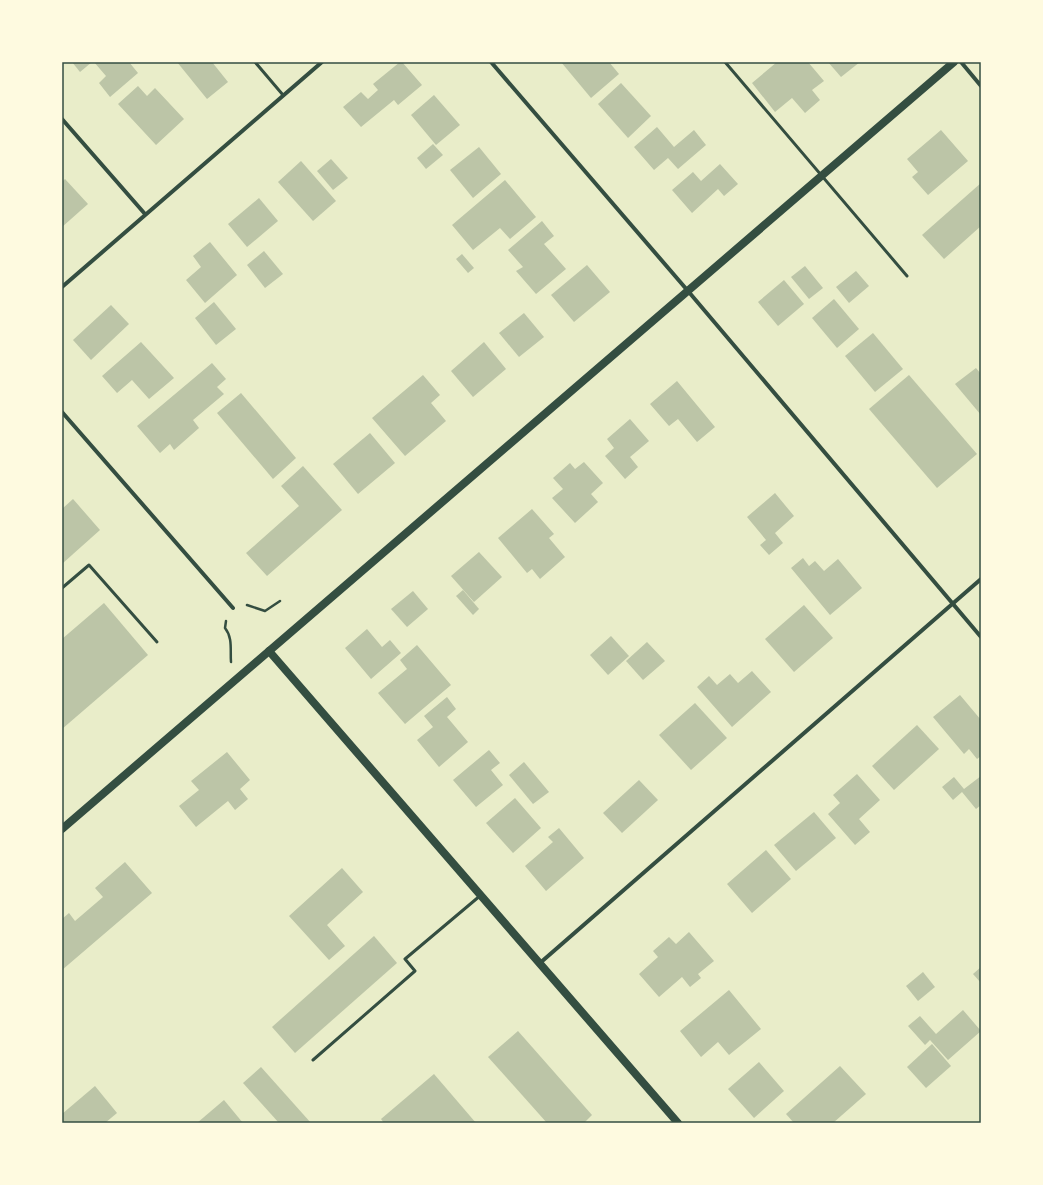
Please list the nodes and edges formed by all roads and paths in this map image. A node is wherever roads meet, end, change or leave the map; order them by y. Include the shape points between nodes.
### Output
1 (255, 62) edge
2 (322, 62) edge
3 (491, 62) edge
4 (725, 62) edge
5 (954, 62) edge
6 (961, 62) edge
7 (981, 86) edge
8 (284, 95) junction
9 (62, 119) edge
10 (822, 175) junction
11 (145, 214) junction
12 (907, 276) dead end
13 (62, 287) edge
14 (688, 291) junction
15 (62, 412) edge
16 (981, 579) edge
17 (62, 588) edge
18 (280, 601) dead end
19 (952, 604) junction
20 (234, 608) junction
21 (981, 637) edge
22 (157, 642) dead end
23 (269, 651) junction
24 (234, 681) junction
25 (62, 829) edge
26 (481, 895) junction
27 (540, 963) junction
28 (313, 1060) dead end
29 (678, 1123) edge

1 - 8 lane
2 - 8 street
3 - 14 street
4 - 10 lane
5 - 10 main road
6 - 7 street
8 - 11 street
9 - 11 street
10 - 12 lane
10 - 14 main road
11 - 13 street
14 - 19 street
14 - 23 main road
15 - 20 street
16 - 19 street
17 - 22 lane via 89,565
18 - 20 path via 265,611 249,604
19 - 21 street
19 - 27 street
20 - 24 path via 225,623 230,640
23 - 24 main road
23 - 26 main road
24 - 25 main road
26 - 27 main road
26 - 28 lane via 406,960 415,971
27 - 29 main road

